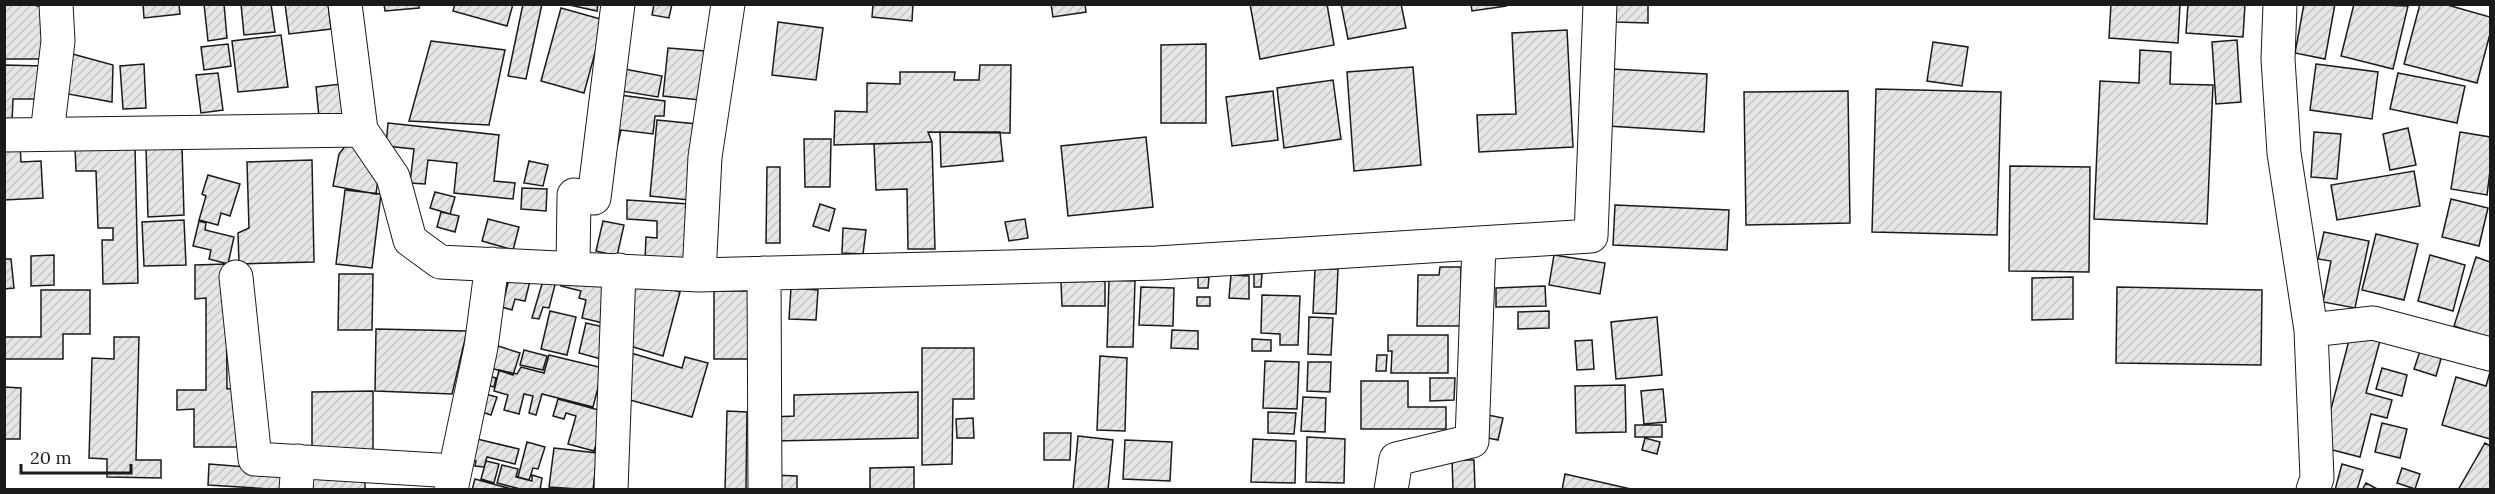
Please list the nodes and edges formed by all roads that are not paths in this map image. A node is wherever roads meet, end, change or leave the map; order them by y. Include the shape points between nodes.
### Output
1 (56, 4) edge
2 (345, 4) edge
3 (618, 4) edge
4 (728, 4) edge
5 (1600, 4) edge
6 (2280, 4) edge
7 (361, 130) junction
8 (47, 134) junction
9 (4, 135) edge
10 (1479, 244) junction
11 (492, 264) junction
12 (573, 268) junction
13 (619, 270) junction
14 (764, 273) junction
15 (699, 275) junction
16 (237, 277) dead end
17 (2311, 330) junction
18 (2490, 354) edge
19 (297, 475) edge
20 (453, 480) edge
21 (611, 489) edge
22 (765, 489) edge
23 (1391, 489) edge
24 (2313, 489) edge

1 - 8 street via 58,41
2 - 7 street
3 - 12 street via 594,198 574,195
4 - 15 street via 705,157
5 - 10 street via 1591,236
6 - 17 street via 2278,59 2284,153
7 - 8 street
7 - 11 street via 393,177 410,240 440,262
8 - 9 street
10 - 14 street via 1157,263
10 - 23 street via 1472,441 1396,459
11 - 12 street
11 - 20 street via 481,347
12 - 13 street
13 - 15 street
13 - 21 street
14 - 15 street
14 - 22 street
16 - 19 street via 255,459
17 - 18 street via 2373,323
17 - 24 street via 2317,478
19 - 20 street

